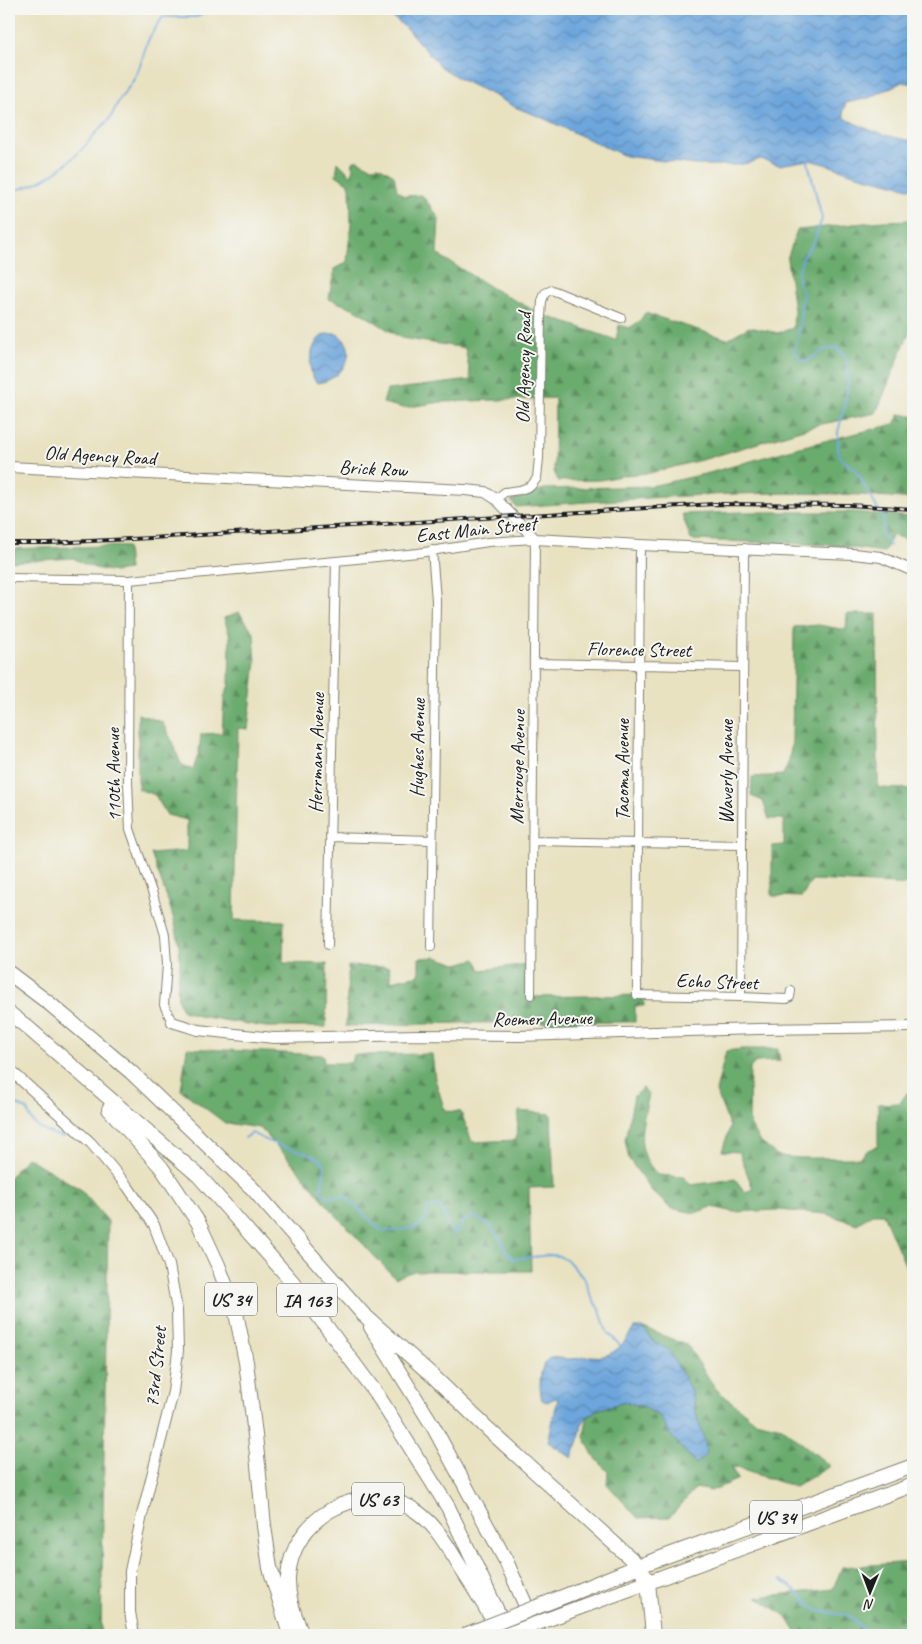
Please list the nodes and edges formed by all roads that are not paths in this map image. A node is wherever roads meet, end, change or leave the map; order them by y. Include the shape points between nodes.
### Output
1 (621, 318) dead end
2 (9, 467) edge
3 (189, 477) joint
4 (496, 499) junction
5 (535, 539) junction
6 (640, 545) junction
7 (744, 548) junction
8 (432, 550) junction
9 (336, 562) junction
10 (913, 571) edge
11 (9, 578) edge
12 (129, 580) junction
13 (534, 663) junction
14 (639, 665) junction
15 (743, 666) junction
16 (330, 837) junction
17 (432, 840) junction
18 (533, 841) junction
19 (638, 843) junction
20 (742, 845) junction
21 (328, 945) dead end
22 (431, 947) dead end
23 (9, 973) edge
24 (791, 991) dead end
25 (531, 995) dead end
26 (637, 995) joint
27 (741, 997) junction
28 (9, 1013) edge
29 (172, 1022) joint
30 (27, 1027) junction
31 (913, 1027) edge
32 (9, 1069) edge
33 (363, 1314) junction
34 (913, 1466) edge
35 (913, 1485) edge
36 (639, 1566) junction
37 (648, 1582) junction
38 (134, 1635) edge
39 (290, 1635) edge
40 (302, 1635) edge
41 (465, 1635) edge
42 (506, 1635) edge
43 (538, 1635) edge
44 (653, 1635) edge

1 - 4 street, Old Agency Road via 552,290 545,292 541,318 537,478 531,486 506,492
2 - 3 street, Old Agency Road
3 - 4 street, Brick Row via 466,490 485,492
4 - 5 street, Brick Row
5 - 6 street, East Main Street
5 - 8 street, East Main Street
5 - 13 street, Merrouge Avenue
6 - 7 street, East Main Street
6 - 14 street, Tacoma Avenue
7 - 10 street, East Main Street via 881,557
7 - 15 street, Waverly Avenue
8 - 9 street, East Main Street
8 - 17 street, Hughes Avenue via 436,609
9 - 12 street, East Main Street
9 - 16 street, Herrmann Avenue
11 - 12 street, East Main Street
12 - 29 street, 110th Avenue via 130,829 165,935 164,1005
13 - 14 street, Florence Street
13 - 18 street, Merrouge Avenue
14 - 15 street, Florence Street
14 - 19 street, Tacoma Avenue
15 - 20 street, Waverly Avenue
16 - 17 street
16 - 21 street, Herrmann Avenue
17 - 22 street, Hughes Avenue
18 - 19 street
18 - 25 street, Merrouge Avenue
19 - 20 street
19 - 26 street, Tacoma Avenue
20 - 27 street, Waverly Avenue
23 - 33 highway via 131,1072 246,1182
24 - 27 street, Echo Street via 786,999
26 - 27 street, Echo Street
28 - 30 highway, US 34
29 - 31 street, Roemer Avenue via 198,1030 274,1038
30 - 39 highway, US 34 via 118,1118 161,1167 198,1222 218,1265 236,1313 246,1362 270,1568
30 - 42 highway, IA 163 via 199,1176 297,1287 378,1396 448,1507
32 - 38 street, 73rd Street via 90,1143 128,1187 154,1225 169,1265 177,1310 178,1351 173,1392 130,1571 130,1612
33 - 36 highway
33 - 43 highway, IA 163 via 433,1426 506,1561
34 - 36 highway, US 34
35 - 37 highway, US 34
36 - 37 highway
36 - 41 highway, bridge
37 - 42 highway, US 34, bridge
37 - 44 highway
40 - 42 highway, US 63 via 288,1591 293,1552 317,1518 343,1504 366,1499 384,1499 401,1504 430,1523

